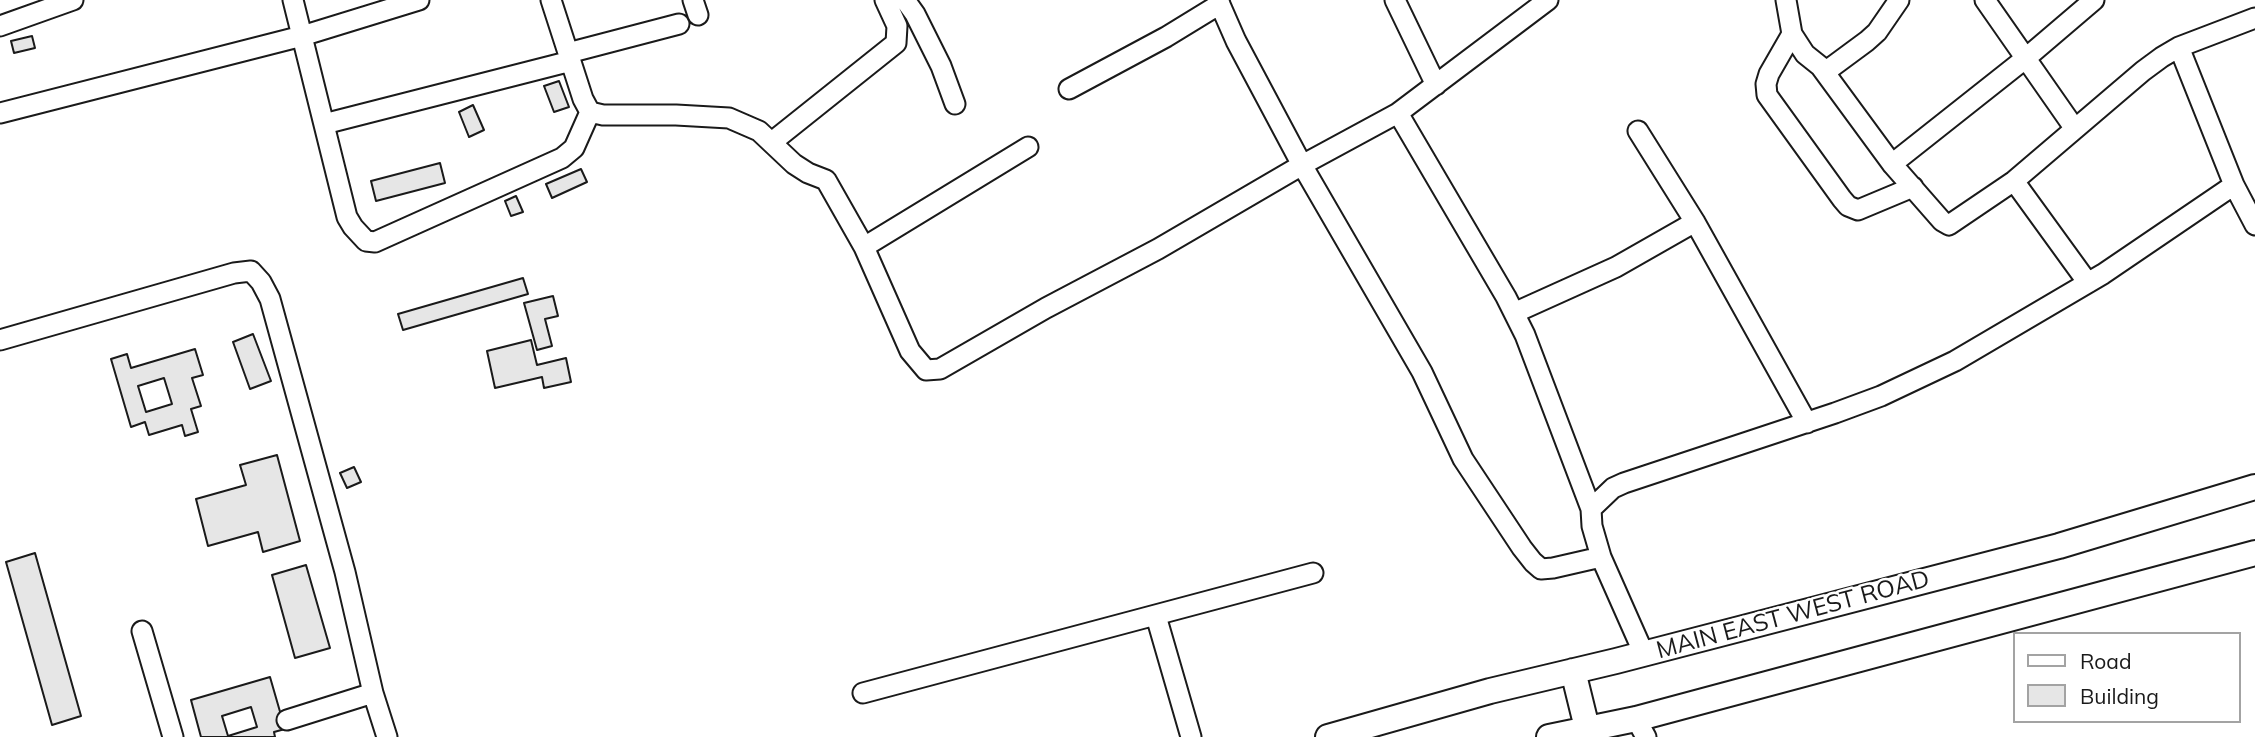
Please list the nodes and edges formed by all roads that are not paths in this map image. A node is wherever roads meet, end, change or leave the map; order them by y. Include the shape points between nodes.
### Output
1 (293, 0) edge
2 (419, 0) edge
3 (551, 0) edge
4 (885, 0) edge
5 (905, 0) edge
6 (1395, 0) edge
7 (1548, 0) edge
8 (1786, 0) edge
9 (1899, 0) edge
10 (1984, 0) edge
11 (2094, 0) edge
12 (64, 1) edge
13 (1219, 2) edge
14 (2255, 18) edge
15 (679, 24) dead end
16 (0, 26) edge
17 (1792, 34) junction
18 (302, 36) junction
19 (2179, 47) junction
20 (569, 57) junction
21 (2026, 58) junction
22 (1825, 72) junction
23 (1436, 85) junction
24 (1069, 89) dead end
25 (955, 104) dead end
26 (590, 112) junction
27 (0, 113) edge
28 (1398, 113) junction
29 (324, 124) junction
30 (2075, 129) junction
31 (1638, 131) dead end
32 (772, 142) junction
33 (1028, 147) dead end
34 (1892, 163) junction
35 (1302, 165) junction
36 (2014, 181) junction
37 (2234, 185) junction
38 (1913, 187) junction
39 (1695, 222) junction
40 (2255, 225) edge
41 (864, 247) junction
42 (2088, 283) junction
43 (1514, 313) junction
44 (0, 340) edge
45 (1807, 423) junction
46 (2255, 487) edge
47 (1591, 509) junction
48 (2255, 553) edge
49 (1601, 557) junction
50 (1314, 573) dead end
51 (1156, 616) junction
52 (142, 631) dead end
53 (1644, 654) junction
54 (1573, 671) junction
55 (373, 693) junction
56 (863, 693) dead end
57 (287, 720) dead end
58 (1641, 728) edge
59 (1581, 733) edge
60 (173, 737) edge
61 (387, 737) edge
62 (1191, 737) edge
63 (1328, 737) edge
64 (1549, 737) edge

1 - 18 street
2 - 18 street
3 - 20 street
4 - 32 street via 897,26 896,43
5 - 25 street
6 - 23 street
7 - 23 street
8 - 17 street
9 - 22 street via 1877,32
10 - 21 street
11 - 21 street
12 - 16 street
13 - 24 street via 1166,37
13 - 35 street
14 - 19 street
15 - 20 street
17 - 22 street
17 - 38 street via 1769,74 1767,95 1842,199 1857,210
18 - 27 street
18 - 29 street
19 - 30 street
19 - 37 street
20 - 26 street
20 - 29 street
21 - 30 street
21 - 34 street
22 - 34 street
23 - 28 street
26 - 29 street via 574,148 562,158 374,242 360,236 347,217
26 - 32 street via 729,118
28 - 35 street
28 - 43 street
30 - 36 street
31 - 39 street
32 - 41 street via 808,173 827,180
33 - 41 street
34 - 38 street
35 - 41 street via 940,369 926,370 911,351
35 - 49 street via 1423,372 1463,459 1533,562 1541,569
36 - 38 street via 1949,225
36 - 42 street
37 - 40 street
37 - 42 street
39 - 43 street via 1616,267
39 - 45 street
42 - 45 street via 1955,361 1881,396
43 - 47 street
44 - 55 street via 251,271 270,299 345,572
45 - 47 street via 1624,482
46 - 53 main road, MAIN EAST WEST ROAD via 2059,546
47 - 49 street
48 - 58 main road
49 - 53 street
50 - 51 street
51 - 56 street
51 - 62 street
52 - 60 street
53 - 54 main road, MAIN EAST WEST ROAD
54 - 59 main road
54 - 63 main road, MAIN EAST WEST ROAD
55 - 57 street
55 - 61 street
58 - 59 main road
59 - 64 main road

